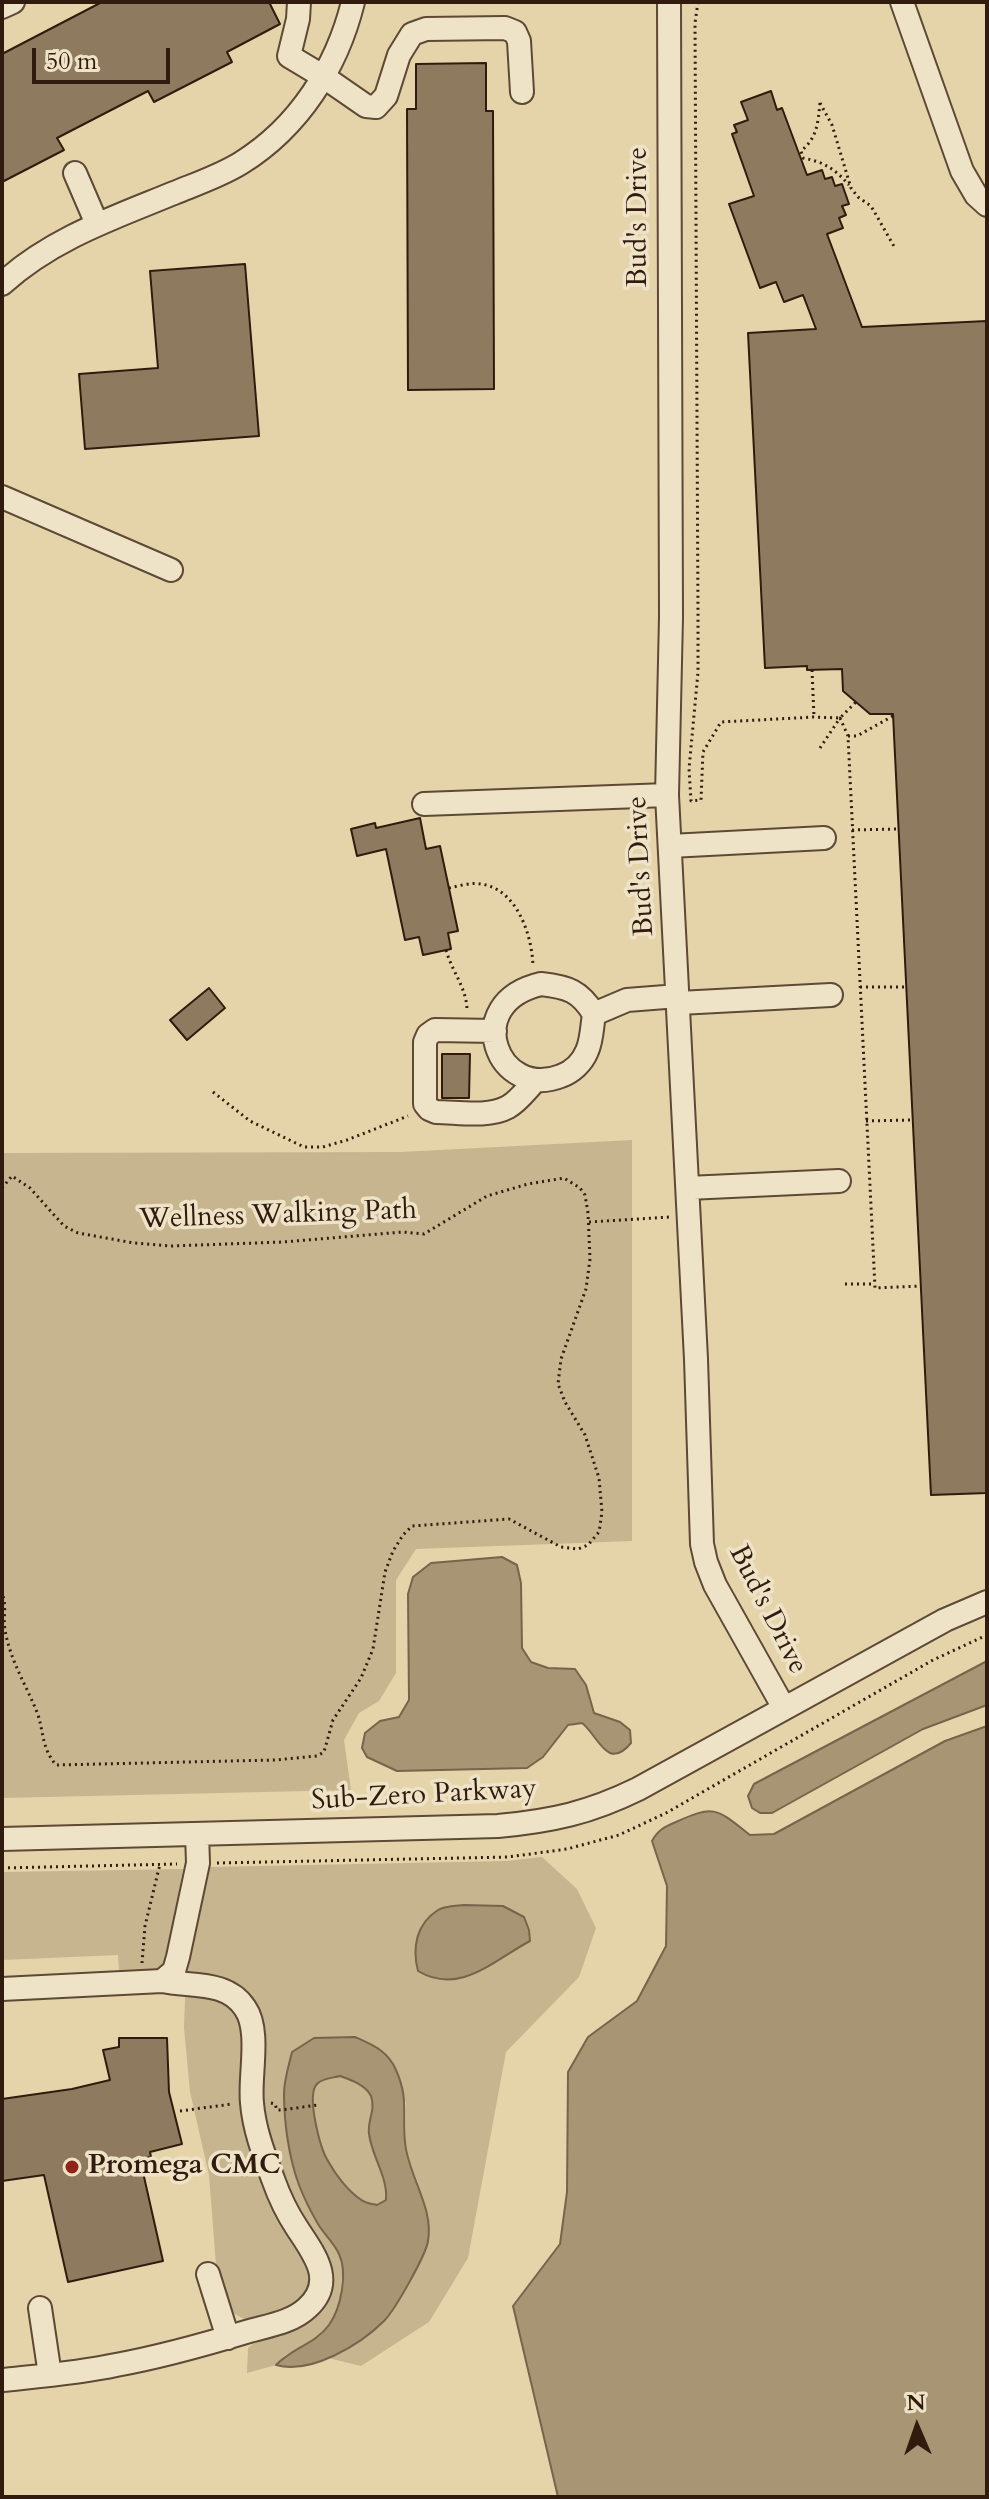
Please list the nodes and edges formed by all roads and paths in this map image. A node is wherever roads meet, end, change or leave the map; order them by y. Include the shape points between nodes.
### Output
1 (13, 2) edge
2 (299, 2) edge
3 (353, 2) edge
4 (669, 2) edge
5 (698, 2) edge
6 (902, 2) edge
7 (2, 7) edge
8 (324, 77) junction
9 (522, 92) dead end
10 (75, 173) dead end
11 (851, 188) junction
12 (987, 205) edge
13 (97, 224) junction
14 (895, 248) dead end
15 (2, 284) edge
16 (2, 497) edge
17 (171, 570) dead end
18 (812, 670) dead end
19 (856, 702) dead end
20 (893, 716) dead end
21 (814, 717) junction
22 (840, 718) junction
23 (848, 736) junction
24 (820, 748) dead end
25 (667, 795) junction
26 (424, 804) dead end
27 (899, 829) dead end
28 (852, 830) junction
29 (824, 838) dead end
30 (670, 846) junction
31 (449, 888) dead end
32 (446, 950) dead end
33 (533, 986) junction
34 (860, 987) junction
35 (907, 987) dead end
36 (831, 995) dead end
37 (678, 1000) junction
38 (594, 1014) junction
39 (467, 1031) junction
40 (495, 1031) junction
41 (536, 1080) junction
42 (213, 1092) dead end
43 (436, 1112) junction
44 (913, 1120) dead end
45 (866, 1121) junction
46 (839, 1181) dead end
47 (2, 1188) edge
48 (688, 1188) junction
49 (689, 1215) junction
50 (589, 1222) junction
51 (845, 1284) dead end
52 (874, 1284) junction
53 (921, 1286) dead end
54 (2, 1593) edge
55 (987, 1602) edge
56 (784, 1708) junction
57 (197, 1834) junction
58 (2, 1839) edge
59 (160, 1864) dead end
60 (152, 1982) junction
61 (2, 1989) edge
62 (318, 2105) dead end
63 (281, 2110) dead end
64 (208, 2274) dead end
65 (40, 2308) dead end
66 (228, 2338) junction
67 (50, 2375) junction
68 (2, 2380) edge

1 - 7 street
2 - 8 street via 289,56
3 - 8 street
4 - 25 street, Bud's Drive
5 - 21 path via 698,672 691,801 701,800 703,752 721,722
6 - 12 street via 962,171
8 - 9 street via 366,106 376,107 386,96 412,34 426,29 505,28 519,41
8 - 13 street via 283,129 241,163
10 - 13 street
11 - 11 path via 830,166 803,158 801,151 815,135 820,103
11 - 14 path via 871,206
13 - 15 street via 41,253
16 - 17 street
18 - 21 path
19 - 22 path
20 - 23 path
21 - 22 path
22 - 23 path
22 - 24 path
23 - 28 path
25 - 26 street
25 - 30 street, Bud's Drive
27 - 28 path
28 - 34 path
29 - 30 street
30 - 37 street, Bud's Drive
31 - 33 path via 481,884 517,910 527,928
32 - 39 path via 467,999
33 - 38 street via 571,990
33 - 40 street via 511,995 501,1007
34 - 35 path
34 - 45 path
36 - 37 street
37 - 38 street via 627,1000
37 - 48 street, Bud's Drive
38 - 41 street via 580,1064 552,1080
39 - 40 street
39 - 43 street via 435,1030 425,1042 425,1104
40 - 41 street via 508,1066
41 - 43 street via 504,1109
42 - 43 path via 250,1121 304,1147 323,1147 409,1116
44 - 45 path
45 - 52 path
46 - 48 street
47 - 50 path, Wellness Walking Path via 12,1176 78,1233 171,1246 424,1234 487,1196 564,1178 585,1195
48 - 49 street, Bud's Drive
49 - 50 path
49 - 56 street, Bud's Drive via 702,1544 715,1585
50 - 54 path, Wellness Walking Path via 586,1289 561,1359 558,1384 585,1435 599,1478 599,1532 578,1549 561,1547 509,1519 412,1526 393,1551 373,1649 333,1720 324,1752 275,1760 56,1765 18,1675 4,1628
51 - 52 path
52 - 53 path
55 - 56 street, Sub-Zero Parkway
56 - 57 street, Sub-Zero Parkway via 638,1789 570,1816 498,1826
57 - 58 street, Sub-Zero Parkway
57 - 60 street via 198,1863 174,1971
59 - 60 path via 142,1950
60 - 61 street
60 - 66 street via 212,1986 235,1995 247,2009 252,2027 252,2102 264,2155 277,2191 319,2261 317,2295 307,2308 290,2319
62 - 63 path
64 - 66 street
65 - 67 street
66 - 67 street via 116,2366
67 - 68 street

